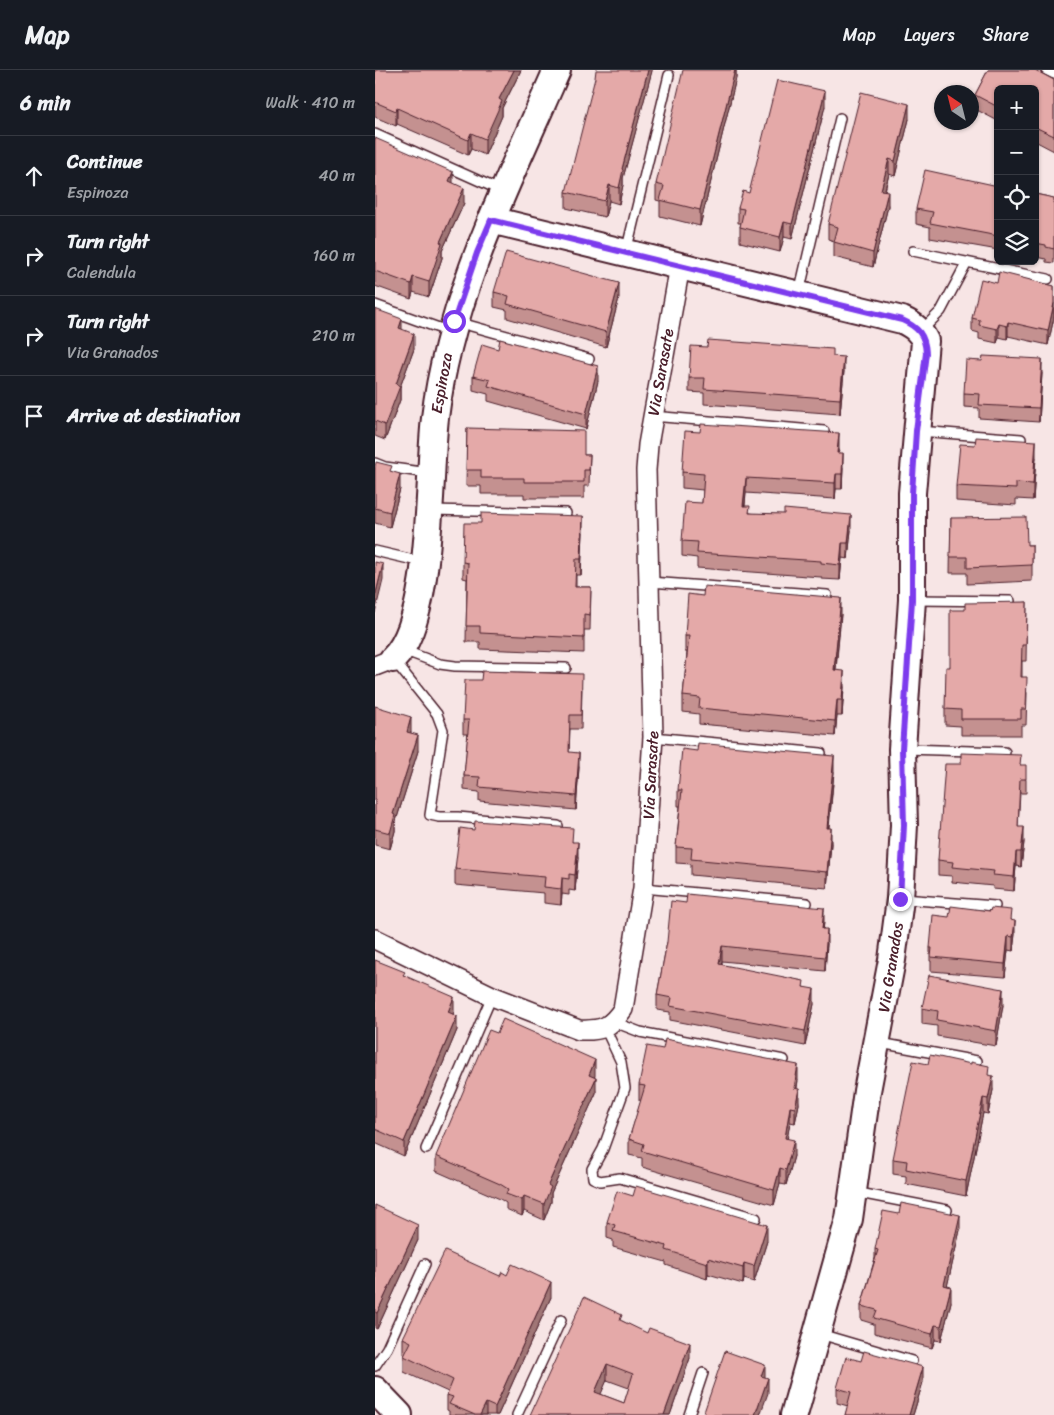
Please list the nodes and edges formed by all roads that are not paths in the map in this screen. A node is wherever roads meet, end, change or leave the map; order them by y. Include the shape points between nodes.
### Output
1 (557, 70) edge
2 (669, 75) dead end
3 (840, 118) dead end
4 (375, 134) edge
5 (504, 192) junction
6 (491, 220) junction
7 (913, 251) dead end
8 (626, 252) junction
9 (967, 262) junction
10 (680, 266) junction
11 (1048, 279) dead end
12 (799, 296) junction
13 (375, 305) edge
14 (452, 327) junction
15 (920, 332) junction
16 (589, 359) dead end
17 (651, 416) junction
18 (824, 431) edge
19 (916, 431) junction
20 (1021, 439) edge
21 (375, 463) edge
22 (430, 473) junction
23 (430, 510) junction
24 (566, 513) edge
25 (375, 551) edge
26 (425, 563) junction
27 (650, 582) junction
28 (827, 595) edge
29 (912, 600) junction
30 (1010, 602) edge
31 (390, 658) edge
32 (566, 668) dead end
33 (653, 737) junction
34 (902, 749) junction
35 (1005, 752) edge
36 (821, 753) edge
37 (558, 826) edge
38 (643, 888) junction
39 (900, 899) junction
40 (807, 903) dead end
41 (995, 906) edge
42 (375, 939) edge
43 (492, 996) junction
44 (610, 1025) junction
45 (877, 1043) junction
46 (784, 1060) edge
47 (977, 1061) edge
48 (426, 1148) dead end
49 (854, 1192) junction
50 (947, 1210) edge
51 (756, 1218) dead end
52 (425, 1264) dead end
53 (561, 1320) dead end
54 (817, 1334) junction
55 (911, 1361) dead end
56 (375, 1366) edge
57 (703, 1373) dead end
58 (375, 1390) edge
59 (399, 1415) edge
60 (517, 1415) edge
61 (689, 1415) edge
62 (795, 1415) edge

1 - 5 street, Espinoza
2 - 8 lane
3 - 12 lane
4 - 5 lane
5 - 6 street, Espinoza
6 - 8 street
6 - 14 street, Espinoza
7 - 9 lane
8 - 10 street
9 - 11 lane
9 - 15 lane via 941,311
10 - 12 street
10 - 17 street, Via Sarasate
12 - 15 street via 902,320
13 - 14 lane
14 - 16 lane
14 - 22 street, Espinoza via 439,392
15 - 19 street, Via Granados via 926,353
17 - 18 lane
17 - 27 street, Via Sarasate via 646,470
19 - 20 lane
19 - 29 street, Via Granados via 911,525
21 - 22 lane
22 - 23 street, Espinoza
23 - 24 lane
23 - 26 street, Espinoza
25 - 26 lane
26 - 31 street, Espinoza via 411,632
27 - 28 lane
27 - 33 street, Via Sarasate
29 - 30 lane
29 - 34 street, Via Granados
31 - 32 lane via 455,666
31 - 37 lane via 437,714 443,730 429,815
33 - 36 lane
33 - 38 street, Via Sarasate
34 - 35 lane
34 - 39 street, Via Granados via 904,825
38 - 40 lane
38 - 44 street, Via Sarasate via 623,1009
39 - 41 lane
39 - 45 street, Via Granados
42 - 43 street
43 - 44 street via 579,1030 593,1031
43 - 48 lane
44 - 46 lane
44 - 51 lane via 625,1088 603,1149 592,1169 593,1178 600,1181 620,1178
45 - 47 lane
45 - 49 street, Via Granados via 867,1091
49 - 50 lane
49 - 54 street, Via Granados
52 - 56 lane via 387,1348
53 - 60 lane
54 - 55 lane
54 - 62 street, Via Granados
57 - 61 lane
58 - 59 street

